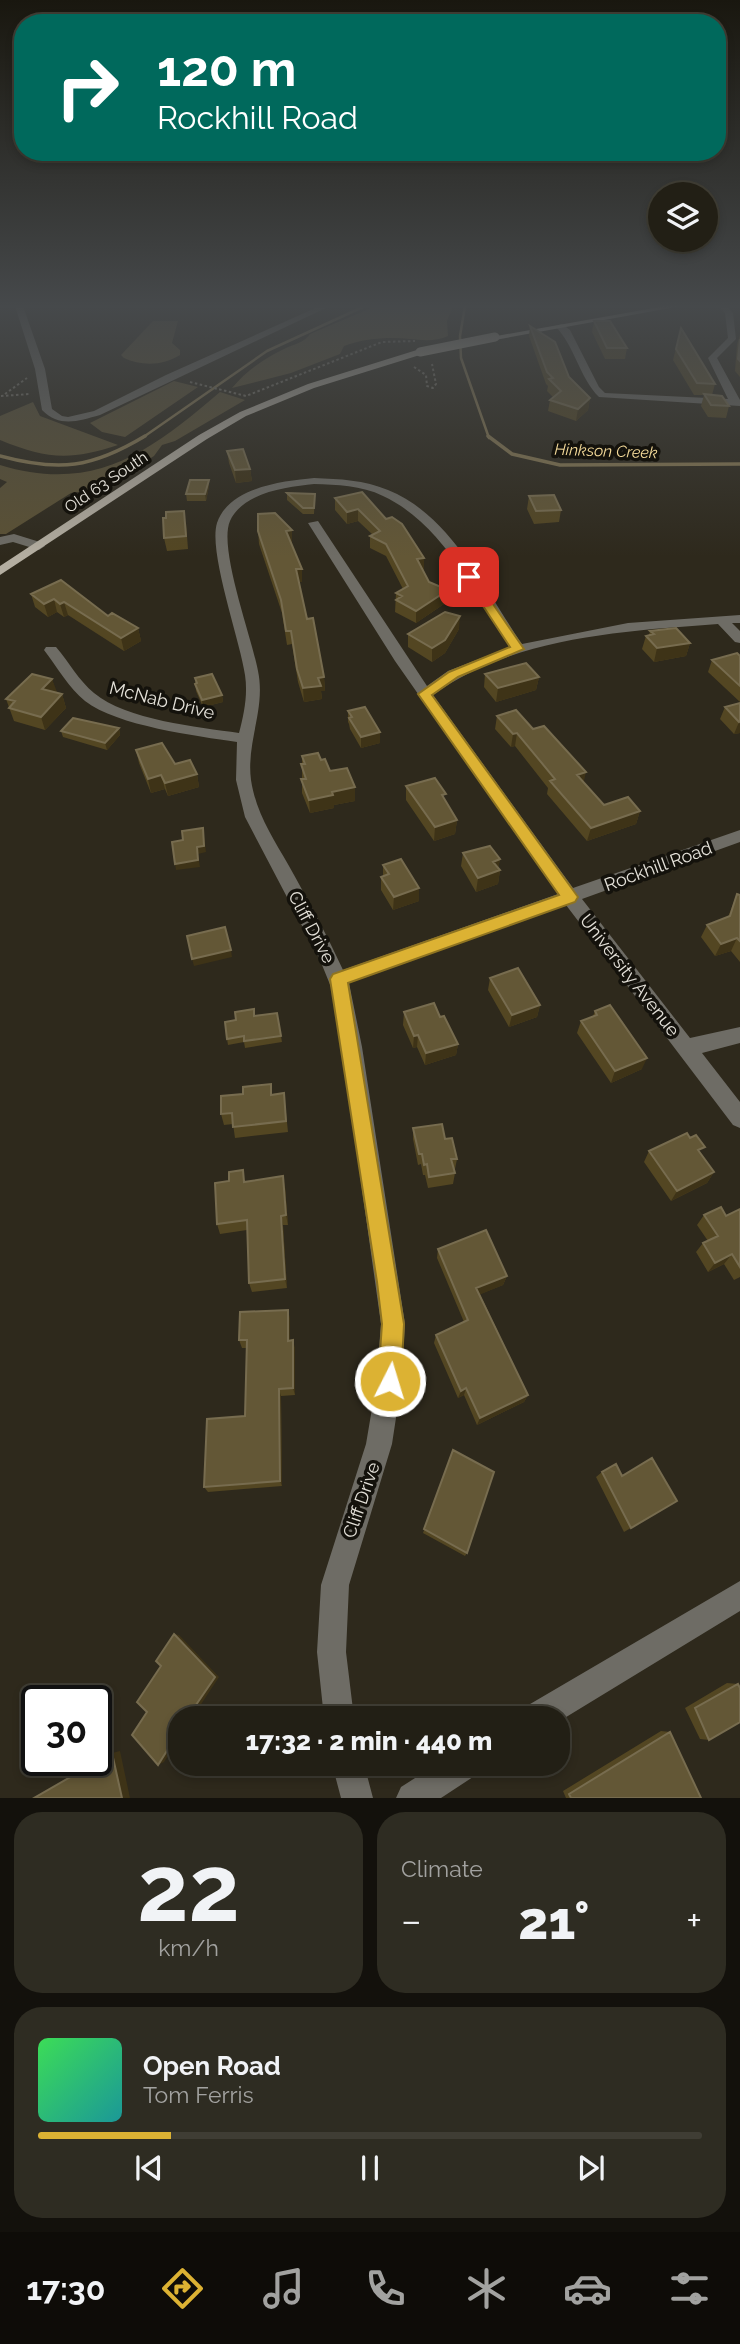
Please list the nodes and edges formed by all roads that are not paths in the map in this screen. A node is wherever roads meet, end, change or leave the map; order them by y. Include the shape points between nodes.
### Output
1 (44, 390) edge
2 (143, 390) edge
3 (302, 390) edge
4 (598, 390) edge
5 (737, 402) edge
6 (314, 523) dead end
7 (0, 541) edge
8 (39, 546) junction
9 (0, 571) edge
10 (740, 619) edge
11 (722, 621) junction
12 (740, 639) edge
13 (518, 649) junction
14 (51, 650) dead end
15 (425, 694) junction
16 (247, 739) junction
17 (740, 836) edge
18 (570, 897) junction
19 (339, 979) junction
20 (740, 1035) edge
21 (686, 1048) junction
22 (740, 1118) edge
23 (740, 1595) edge
24 (338, 1706) edge
25 (557, 1706) edge
26 (351, 1776) edge
27 (446, 1776) edge
28 (357, 1798) edge
29 (411, 1798) edge

1 - 2 street via 51,415 68,420 97,413
3 - 8 main road, Old 63 South, bridge via 203,437
4 - 5 street via 602,395
6 - 15 street, University Avenue
7 - 8 street via 15,538
8 - 9 main road, Old 63 South
10 - 11 street
11 - 12 street
11 - 13 street via 628,627
13 - 15 street via 453,674
13 - 16 street, Cliff Drive via 444,540 397,497 376,487 342,481 266,490 232,510 221,533 253,676 253,715
14 - 16 street, McNab Drive via 98,704
15 - 18 street, University Avenue
16 - 19 street, Cliff Drive via 243,774 254,817
17 - 18 street, Rockhill Road
18 - 19 street, Rockhill Road
18 - 21 street, University Avenue
19 - 24 street, Cliff Drive via 393,1324 381,1440 335,1584 331,1672
20 - 21 street
21 - 22 street, University Avenue
23 - 25 street
26 - 28 street
27 - 29 street

